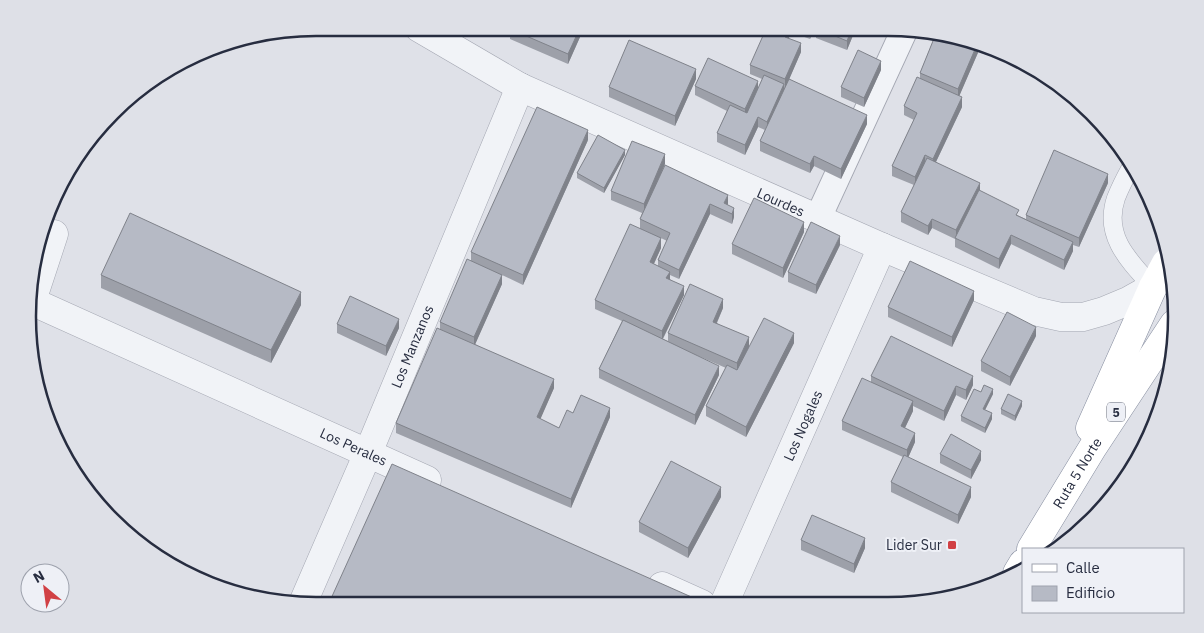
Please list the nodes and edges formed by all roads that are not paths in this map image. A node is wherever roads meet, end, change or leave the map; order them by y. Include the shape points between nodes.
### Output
1 (434, 36) edge
2 (901, 37) edge
3 (520, 87) junction
4 (1128, 173) edge
5 (818, 218) junction
6 (54, 234) dead end
7 (882, 247) junction
8 (1163, 268) edge
9 (39, 279) edge
10 (1153, 287) junction
11 (37, 303) edge
12 (1167, 335) edge
13 (368, 453) junction
14 (449, 490) edge
15 (1061, 502) junction
16 (1032, 548) edge
17 (639, 575) edge
18 (306, 596) edge
19 (687, 597) edge
20 (727, 597) edge

1 - 3 street, Lourdes
2 - 5 street
3 - 5 street, Lourdes
3 - 13 street, Los Manzanos
4 - 10 lane via 1116,198 1112,221 1114,233 1125,256
5 - 7 street, Lourdes
6 - 9 street
7 - 10 street, Lourdes via 1034,311 1061,317 1083,317 1104,311
7 - 20 street, Los Nogales
8 - 10 main road
10 - 15 main road
11 - 13 street, Los Perales
12 - 15 main road, Ruta 5 Norte / 5
13 - 14 street, Los Perales
13 - 18 street, Los Manzanos
15 - 16 main road, Ruta 5 Norte / 5
17 - 19 street

